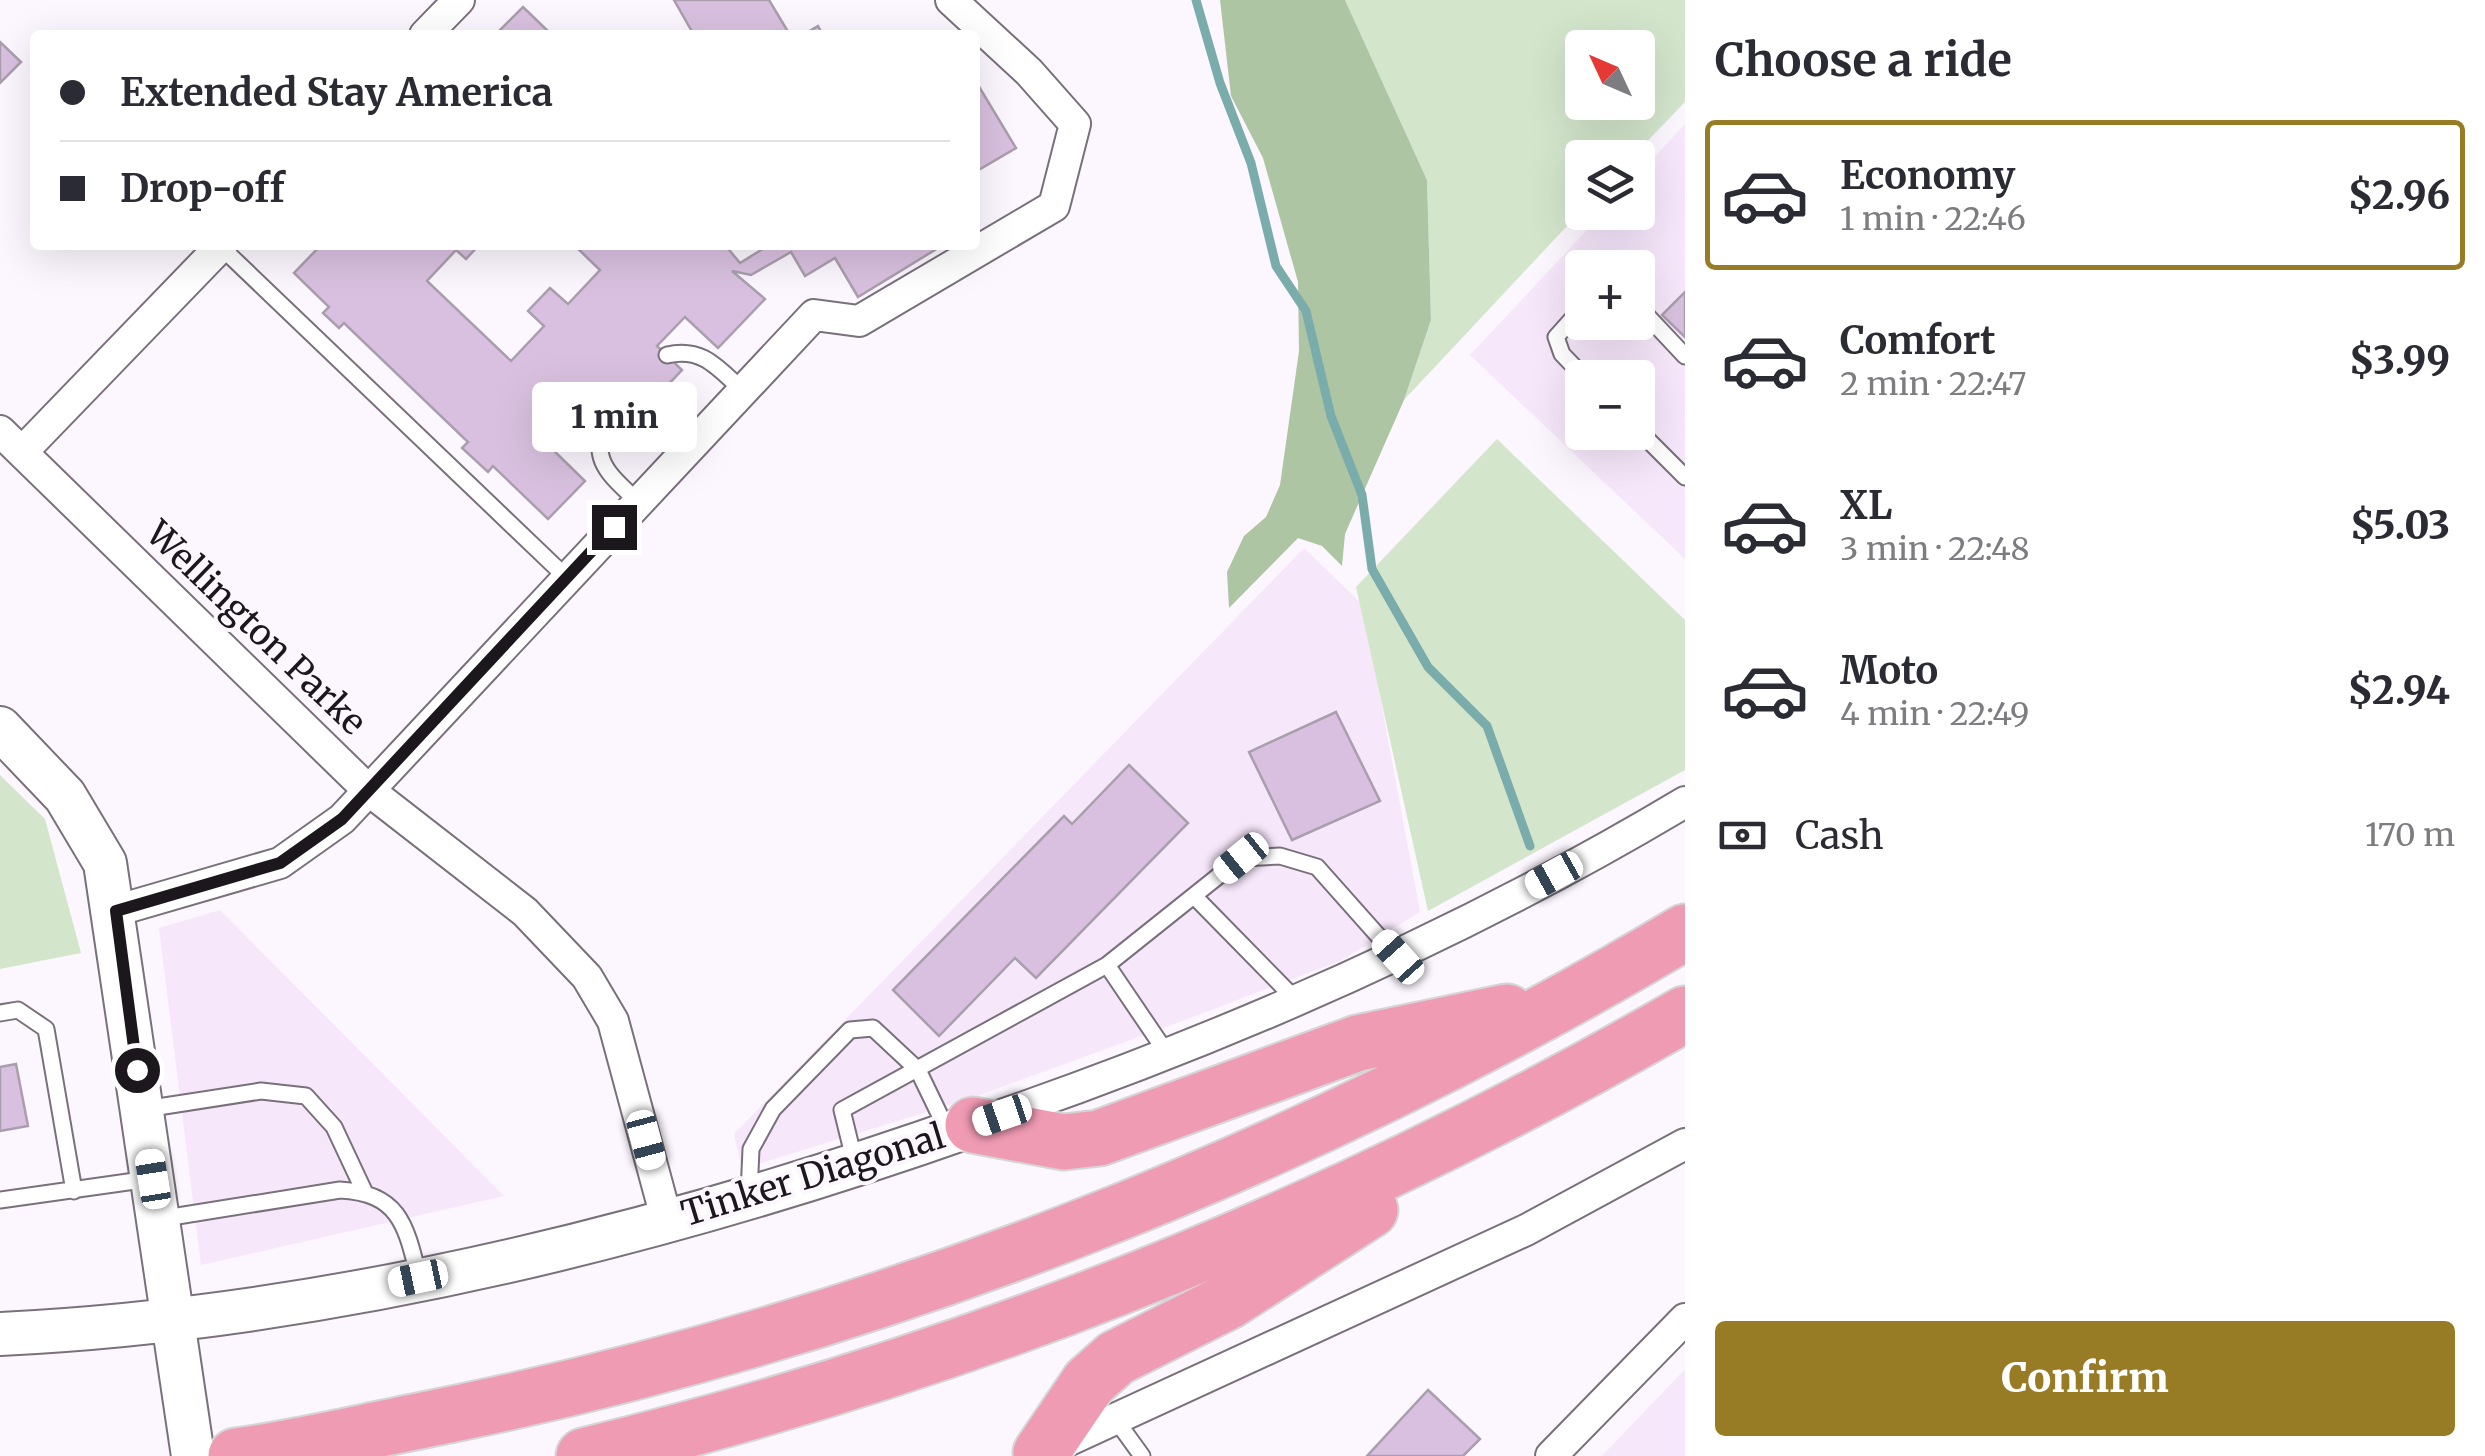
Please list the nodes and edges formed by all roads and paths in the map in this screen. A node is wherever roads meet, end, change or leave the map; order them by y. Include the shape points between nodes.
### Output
1 (459, 0) edge
2 (951, 0) edge
3 (430, 30) edge
4 (218, 250) edge
5 (226, 250) edge
6 (979, 250) edge
7 (980, 250) edge
8 (1655, 324) edge
9 (1565, 327) edge
10 (667, 355) dead end
11 (1685, 356) edge
12 (1568, 360) edge
13 (742, 390) junction
14 (604, 418) dead end
15 (11, 442) edge
16 (1655, 447) edge
17 (1685, 477) edge
18 (637, 502) junction
19 (568, 578) junction
20 (0, 728) edge
21 (367, 790) junction
22 (1685, 802) edge
23 (1194, 896) junction
24 (116, 911) junction
25 (1685, 932) edge
26 (1398, 957) junction
27 (1107, 965) junction
28 (1573, 999) junction
29 (1296, 1000) junction
30 (0, 1013) edge
31 (1685, 1014) edge
32 (1166, 1052) junction
33 (918, 1070) junction
34 (1587, 1071) junction
35 (142, 1110) junction
36 (961, 1129) junction
37 (1680, 1153) edge
38 (856, 1166) junction
39 (74, 1191) junction
40 (364, 1192) junction
41 (156, 1199) junction
42 (749, 1199) junction
43 (0, 1200) edge
44 (667, 1221) junction
45 (418, 1278) junction
46 (1685, 1319) edge
47 (174, 1333) junction
48 (0, 1334) edge
49 (1116, 1420) junction
50 (1039, 1455) edge
51 (193, 1456) edge
52 (236, 1456) edge
53 (584, 1456) edge
54 (1142, 1456) edge
55 (1551, 1456) edge

1 - 3 street
2 - 7 street via 1074,124 1054,206
4 - 15 street
5 - 19 lane
6 - 13 street via 859,321 814,314
8 - 11 lane
9 - 12 lane via 1556,337
10 - 13 lane via 688,350 705,356
13 - 18 street
14 - 18 lane via 596,442 604,470
15 - 21 street, Wellington Parke
16 - 17 lane
18 - 19 street
19 - 21 street
20 - 24 street via 83,820 105,864
21 - 24 street via 342,819 280,863
21 - 44 street, Wellington Parke via 525,912 603,997
22 - 26 street, Tinker Diagonal
23 - 26 lane via 1241,858 1280,856 1317,868
23 - 27 lane
23 - 29 lane
24 - 35 street
25 - 28 highway
26 - 29 street, Tinker Diagonal
27 - 32 lane
27 - 33 lane
28 - 36 highway via 1358,1044 1099,1138 1064,1142
28 - 52 highway via 1224,1171 1064,1236 831,1316 519,1401
29 - 32 street, Tinker Diagonal
30 - 39 lane via 18,1010 46,1029
31 - 34 highway
32 - 36 street, Tinker Diagonal
33 - 36 lane
33 - 38 lane via 842,1110
33 - 42 lane via 873,1028 850,1030 773,1109 751,1149
34 - 50 highway via 1229,1301 1116,1358 1089,1382
34 - 53 highway via 1379,1177 1087,1301 851,1382
35 - 40 lane via 261,1091 306,1096 334,1127
35 - 41 street
36 - 38 street, Tinker Diagonal
37 - 49 street
38 - 42 street, Tinker Diagonal
39 - 41 lane
39 - 43 lane
40 - 41 lane
40 - 45 lane via 384,1198 398,1216
41 - 47 street
42 - 44 street, Tinker Diagonal
44 - 45 street, Tinker Diagonal
45 - 47 street, Tinker Diagonal
46 - 55 street
47 - 48 street, Tinker Diagonal
47 - 51 street
49 - 50 street
49 - 54 lane

